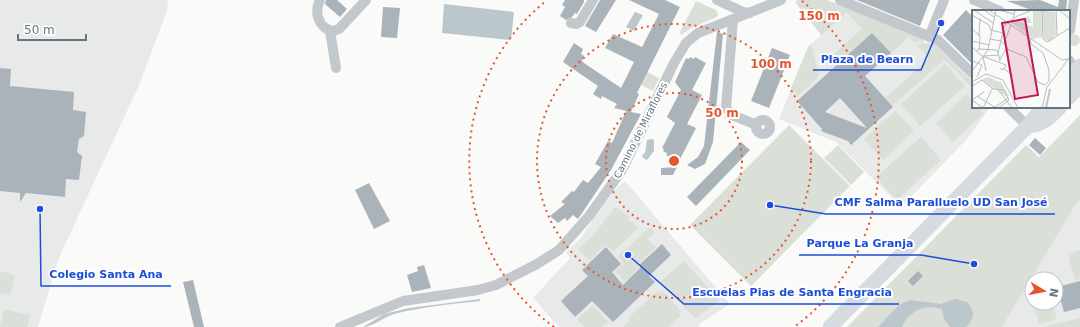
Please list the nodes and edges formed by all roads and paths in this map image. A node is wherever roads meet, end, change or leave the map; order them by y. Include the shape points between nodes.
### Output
1 (320, 0) edge
2 (366, 0) edge
3 (593, 0) edge
4 (781, 0) edge
5 (840, 0) edge
6 (944, 0) edge
7 (974, 0) edge
8 (1074, 0) edge
9 (721, 2) edge
10 (998, 10) edge
11 (750, 13) junction
12 (734, 19) junction
13 (571, 23) dead end
14 (722, 23) junction
15 (1070, 30) edge
16 (330, 31) junction
17 (929, 37) junction
18 (336, 68) dead end
19 (972, 73) edge
20 (1080, 86) edge
21 (1070, 96) edge
22 (1009, 108) edge
23 (1042, 108) edge
24 (1059, 108) edge
25 (757, 125) dead end
26 (1028, 126) junction
27 (340, 327) edge
28 (830, 327) edge

1 - 16 street via 318,18
2 - 16 street via 341,28
3 - 13 street via 580,22
4 - 11 street, Camino de Miraflores
5 - 17 street
6 - 17 street
7 - 10 street
8 - 15 street
9 - 11 street
9 - 14 street via 727,12
11 - 12 street, Camino de Miraflores
12 - 14 street, Camino de Miraflores
12 - 25 street via 726,108 732,115
14 - 27 street, Camino de Miraflores via 698,33 686,43 624,167 590,216 559,250 496,285 402,301
16 - 18 street
17 - 19 street via 938,40
20 - 21 main road
22 - 26 street
23 - 26 main road
24 - 26 main road via 1040,124
26 - 28 main road

